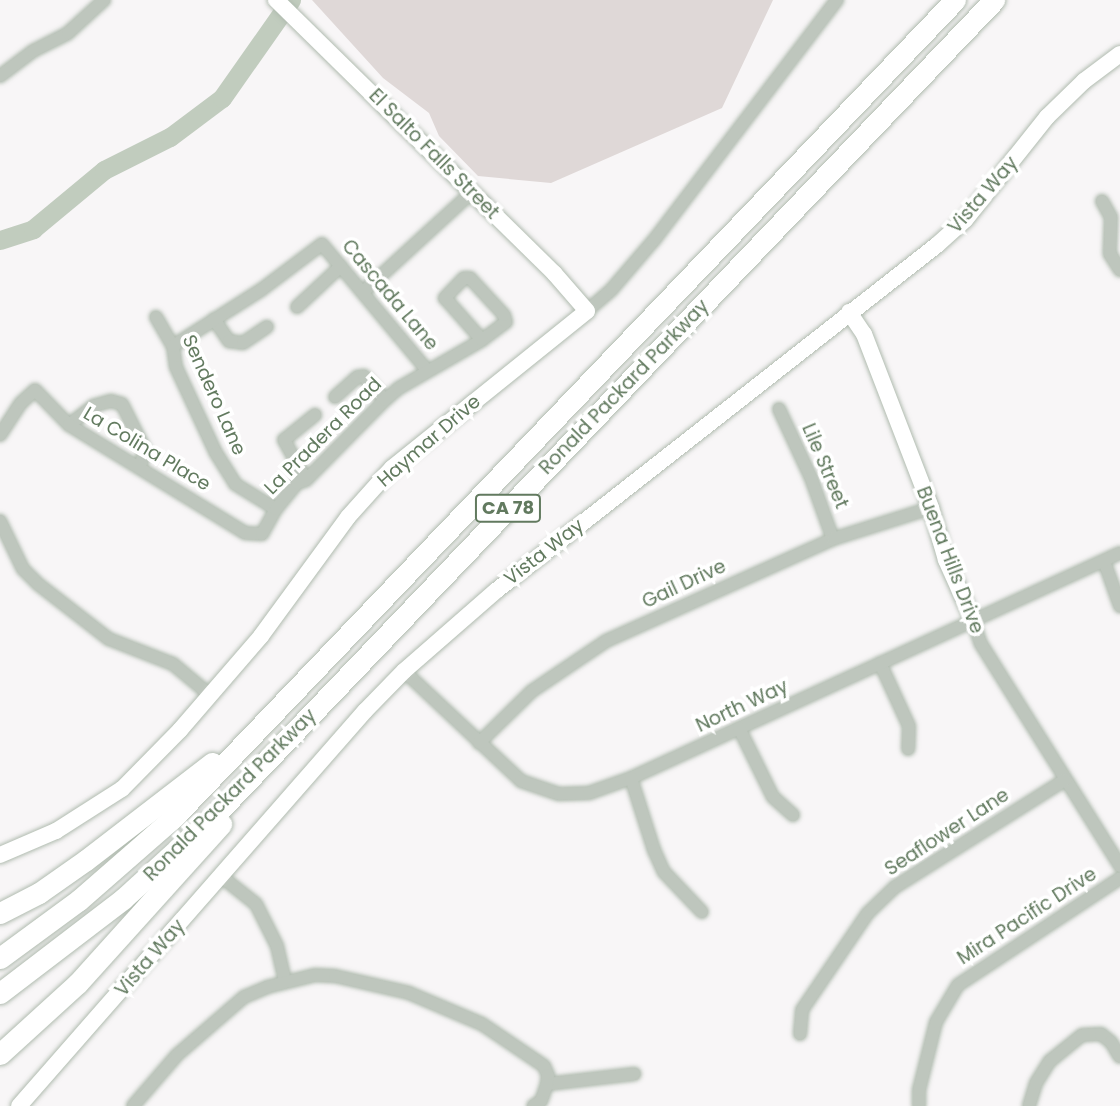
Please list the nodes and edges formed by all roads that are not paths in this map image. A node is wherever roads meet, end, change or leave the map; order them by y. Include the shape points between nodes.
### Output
1 (104, 0) edge
2 (276, 0) edge
3 (837, 0) edge
4 (955, 0) edge
5 (993, 0) edge
6 (1120, 54) edge
7 (0, 76) edge
8 (472, 192) junction
9 (1102, 201) dead end
10 (341, 266) junction
11 (1120, 270) edge
12 (363, 292) junction
13 (298, 307) dead end
14 (587, 311) junction
15 (849, 312) junction
16 (156, 317) dead end
17 (214, 318) junction
18 (267, 327) dead end
19 (482, 340) junction
20 (173, 346) junction
21 (427, 370) junction
22 (335, 397) dead end
23 (385, 400) junction
24 (779, 409) dead end
25 (315, 415) dead end
26 (69, 425) junction
27 (0, 435) edge
28 (140, 466) junction
29 (306, 480) junction
30 (930, 508) junction
31 (276, 509) junction
32 (0, 521) edge
33 (245, 533) joint
34 (833, 539) junction
35 (1120, 553) edge
36 (1104, 561) junction
37 (1120, 606) edge
38 (973, 620) junction
39 (880, 663) junction
40 (404, 671) junction
41 (210, 695) junction
42 (298, 728) junction
43 (739, 728) junction
44 (479, 743) junction
45 (244, 744) junction
46 (908, 749) dead end
47 (631, 778) junction
48 (1065, 780) junction
49 (793, 816) dead end
50 (0, 855) edge
51 (1120, 866) edge
52 (222, 877) junction
53 (1120, 878) edge
54 (702, 912) dead end
55 (0, 913) edge
56 (0, 958) edge
57 (285, 982) junction
58 (0, 993) edge
59 (800, 1034) dead end
60 (0, 1054) edge
61 (1120, 1057) edge
62 (634, 1074) dead end
63 (547, 1084) junction
64 (19, 1106) edge
65 (133, 1106) edge
66 (533, 1106) edge
67 (919, 1106) edge
68 (1029, 1106) edge

1 - 7 street
2 - 8 street, El Salto Falls Street
3 - 14 street, Haymar Drive via 654,240
4 - 45 highway, Ronald Packard Parkway / CA 78
5 - 42 highway, Ronald Packard Parkway / CA 78
6 - 15 street, Vista Way via 1047,117 965,220
8 - 12 street
8 - 14 street, El Salto Falls Street
9 - 11 street via 1111,217 1110,254
10 - 12 street, Cascada Lane
10 - 13 street
10 - 17 street, Cascada Lane via 322,244
12 - 21 street, Cascada Lane
14 - 41 street, Haymar Drive via 392,468 348,517 261,636
15 - 30 street, Buena Hills Drive via 864,334
15 - 40 street, Vista Way via 497,590
16 - 20 street, Sendero Lane
17 - 18 street via 229,341 243,343
17 - 20 street
19 - 19 street, La Pradera Road via 506,322 504,315 470,278 464,278 445,298
19 - 21 street, La Pradera Road
20 - 31 street, Sendero Lane via 176,367 235,484
21 - 23 street, La Pradera Road
22 - 23 street via 364,376
23 - 29 street, La Pradera Road
24 - 34 street, Lile Street
25 - 29 street via 284,440
26 - 27 street, La Colina Place via 35,390
26 - 28 street, La Colina Place
26 - 28 street via 93,405 122,404 145,450
28 - 33 street, La Colina Place
29 - 31 street, La Pradera Road via 297,483
30 - 34 street, Gail Drive
30 - 38 street, Buena Hills Drive via 946,560
31 - 33 street, La Pradera Road via 262,534
32 - 41 street via 23,569 38,584 108,639 173,664
34 - 44 street, Gail Drive via 606,641 532,691
35 - 36 street, North Way
36 - 37 street
36 - 38 street, North Way
38 - 39 street, North Way
38 - 48 street, Buena Hills Drive via 981,644
39 - 43 street, North Way
39 - 46 street via 909,726
40 - 44 street, North Way
40 - 52 street, Vista Way
41 - 50 street, Haymar Drive via 121,789 56,831
42 - 58 highway, Ronald Packard Parkway / CA 78 via 158,869
42 - 60 highway via 202,848 78,983
43 - 47 street, North Way
43 - 49 street via 773,797
44 - 47 street, North Way via 521,781 559,794 589,793
45 - 55 highway via 204,768 39,893
45 - 56 highway, Ronald Packard Parkway / CA 78 via 145,844
47 - 54 street via 664,872
48 - 51 street, Buena Hills Drive
48 - 59 street, Seaflower Lane via 895,887 868,913 802,1010
52 - 57 street via 256,904 277,946
52 - 64 street, Vista Way
53 - 67 street, Mira Pacific Drive via 958,985 936,1022
57 - 63 street via 335,976 409,993 482,1024 537,1059 548,1075
57 - 65 street via 254,991 233,1005 177,1055
61 - 68 street via 1101,1034 1082,1035 1050,1061
62 - 63 street
63 - 66 street via 541,1101

